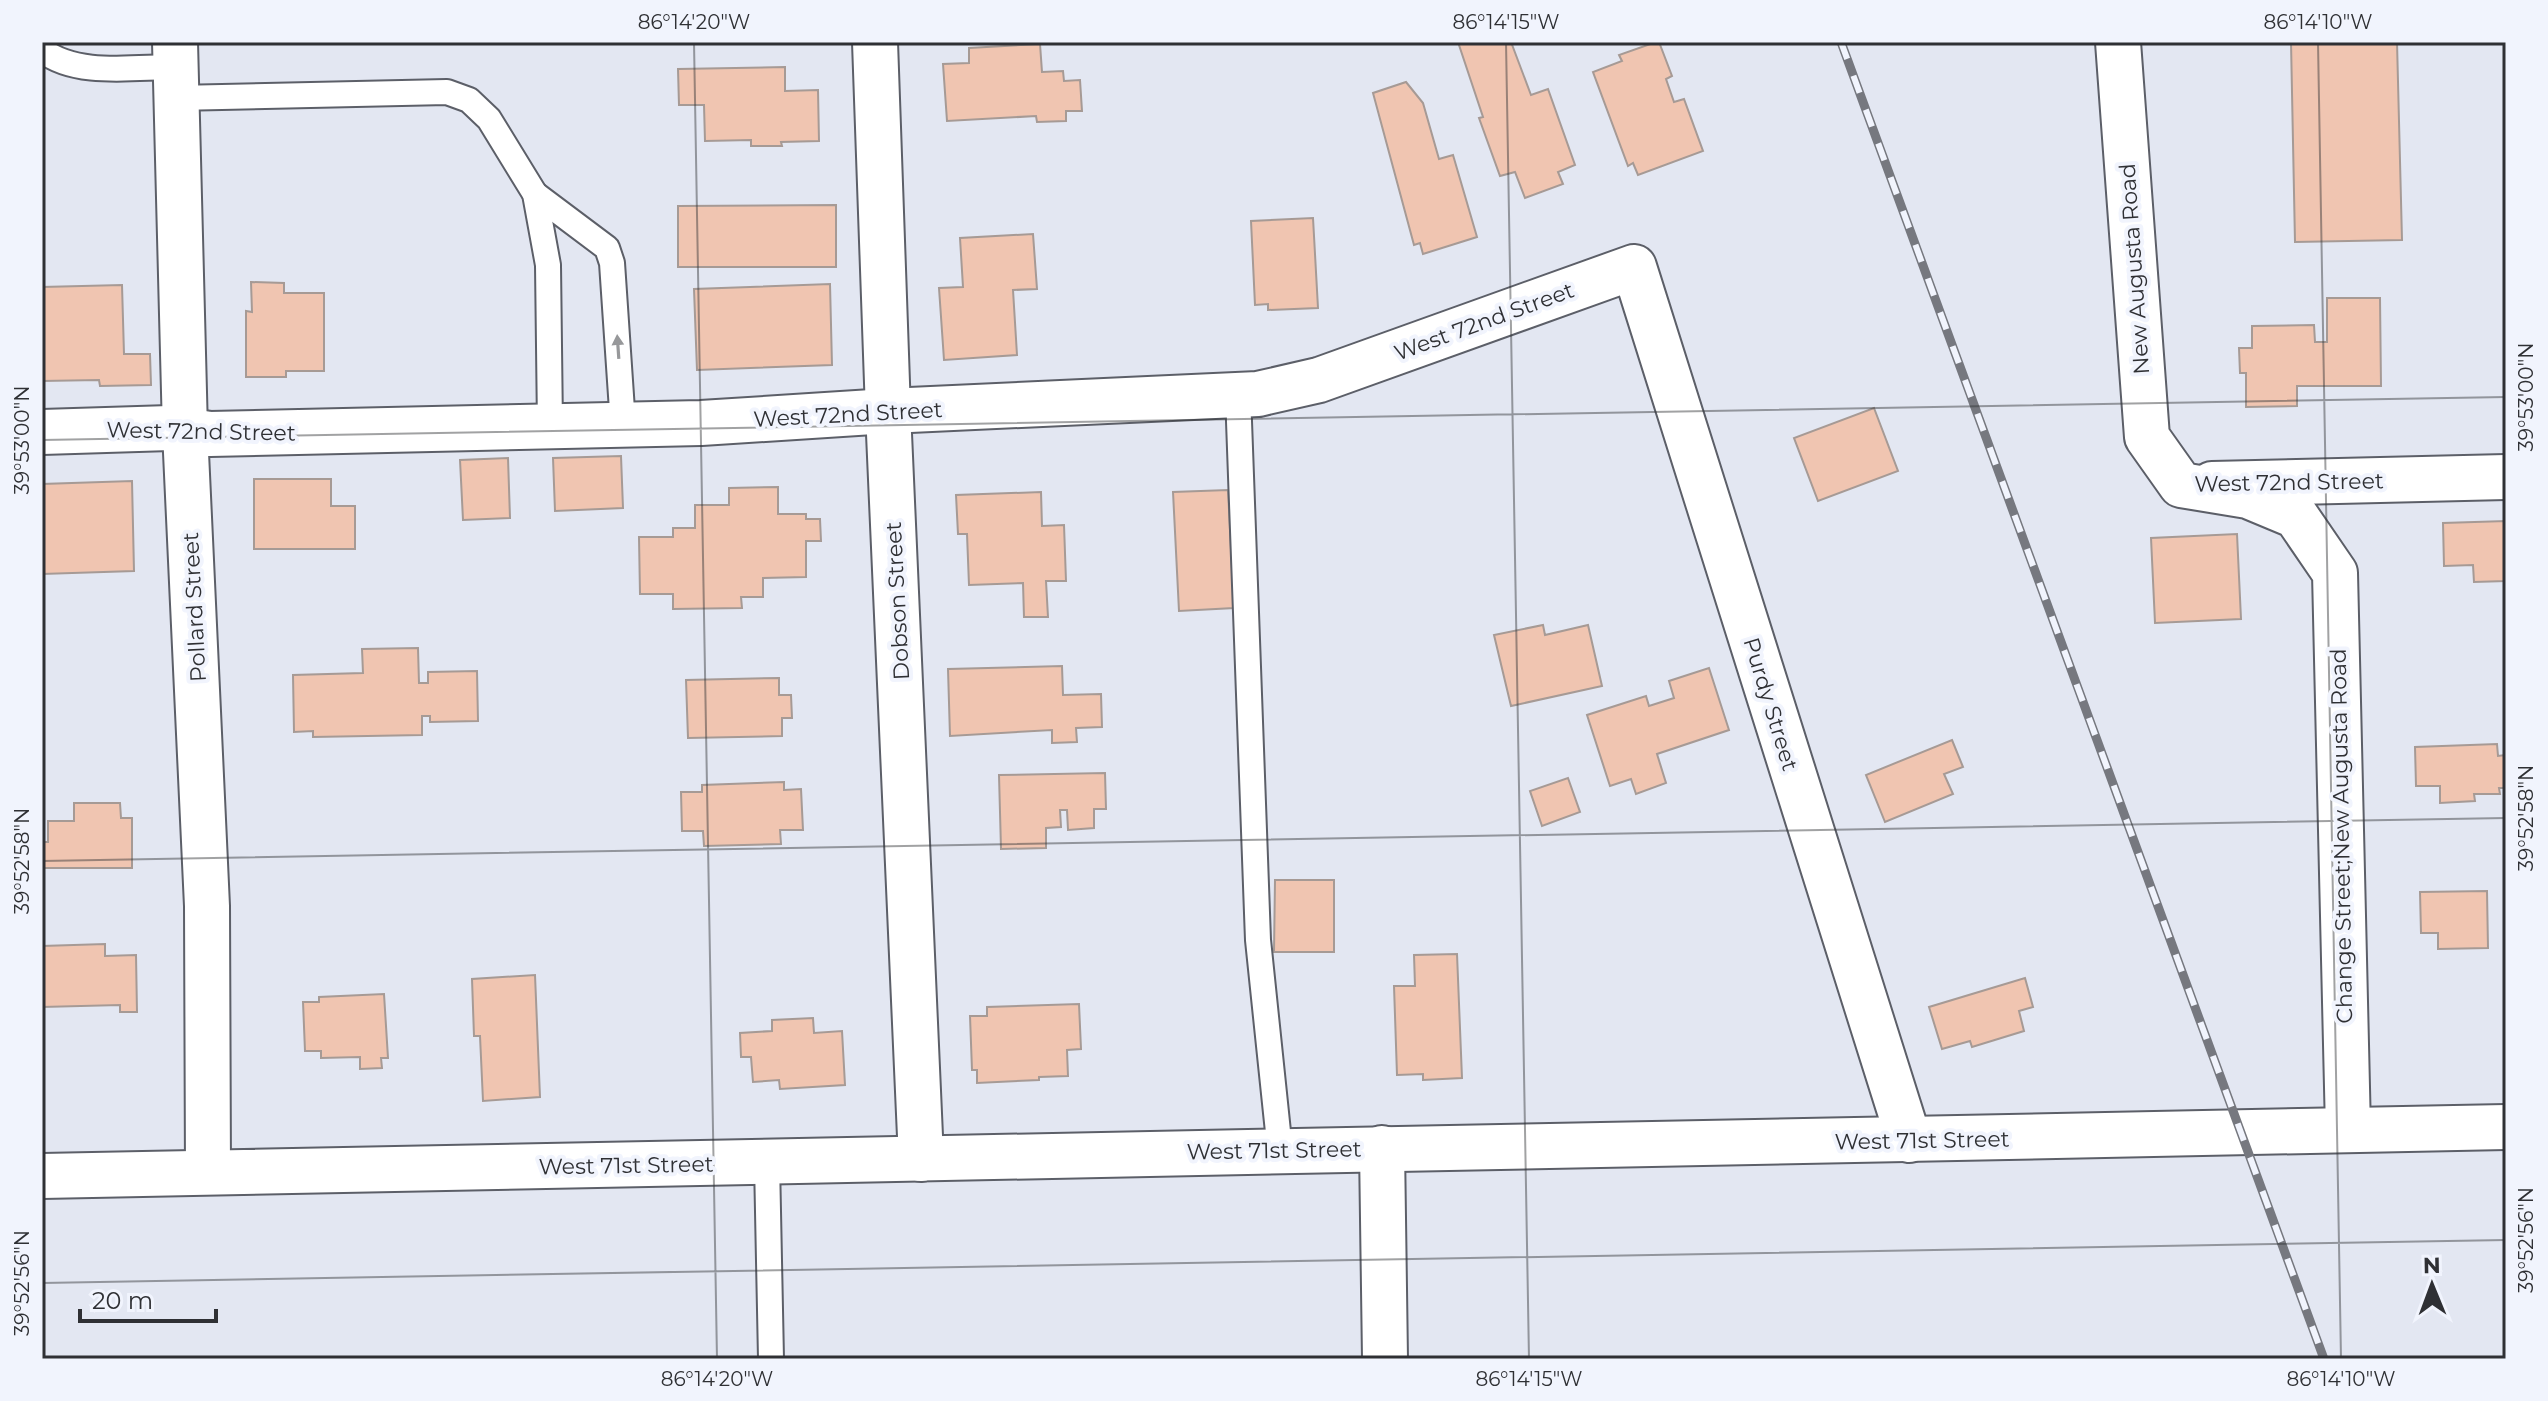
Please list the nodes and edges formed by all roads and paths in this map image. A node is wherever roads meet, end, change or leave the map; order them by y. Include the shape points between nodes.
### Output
1 (875, 42) edge
2 (2118, 42) edge
3 (42, 50) edge
4 (175, 69) edge
5 (535, 194) junction
6 (1634, 267) joint
7 (1238, 394) junction
8 (888, 411) junction
9 (623, 425) junction
10 (550, 427) junction
11 (185, 431) junction
12 (42, 432) edge
13 (2506, 477) edge
14 (2181, 485) junction
15 (2316, 548) joint
16 (2506, 1127) edge
17 (2348, 1130) junction
18 (1909, 1140) junction
19 (1382, 1148) junction
20 (1280, 1151) junction
21 (921, 1159) junction
22 (767, 1162) junction
23 (208, 1172) junction
24 (42, 1176) edge
25 (771, 1359) edge
26 (1385, 1359) edge

1 - 8 street, Dobson Street
2 - 14 street, New Augusta Road via 2147,437
3 - 4 lane via 56,60 84,67
4 - 5 lane via 447,92 469,100 489,119
4 - 11 street, Pollard Street
9 -> 5 lane via 607,248
5 - 10 lane via 548,265
6 - 7 street, West 72nd Street via 1319,380
6 - 18 street, Purdy Street
7 - 8 street, West 72nd Street
7 - 20 lane via 1258,940
8 - 9 street, West 72nd Street
8 - 21 street, Dobson Street
9 - 10 street, West 72nd Street
10 - 11 street, West 72nd Street
11 - 12 street, West 72nd Street
11 - 23 street, Pollard Street via 207,906
13 - 14 street, West 72nd Street
14 - 15 street, West 72nd Street via 2248,496 2296,516
15 - 17 street, Change Street;New Augusta Road via 2335,573
16 - 17 street, West 71st Street
17 - 18 street, West 71st Street
18 - 19 street, West 71st Street
19 - 20 street, West 71st Street
19 - 26 street
20 - 21 street, West 71st Street
21 - 22 street, West 71st Street
22 - 23 street, West 71st Street
22 - 25 lane
23 - 24 street, West 71st Street

